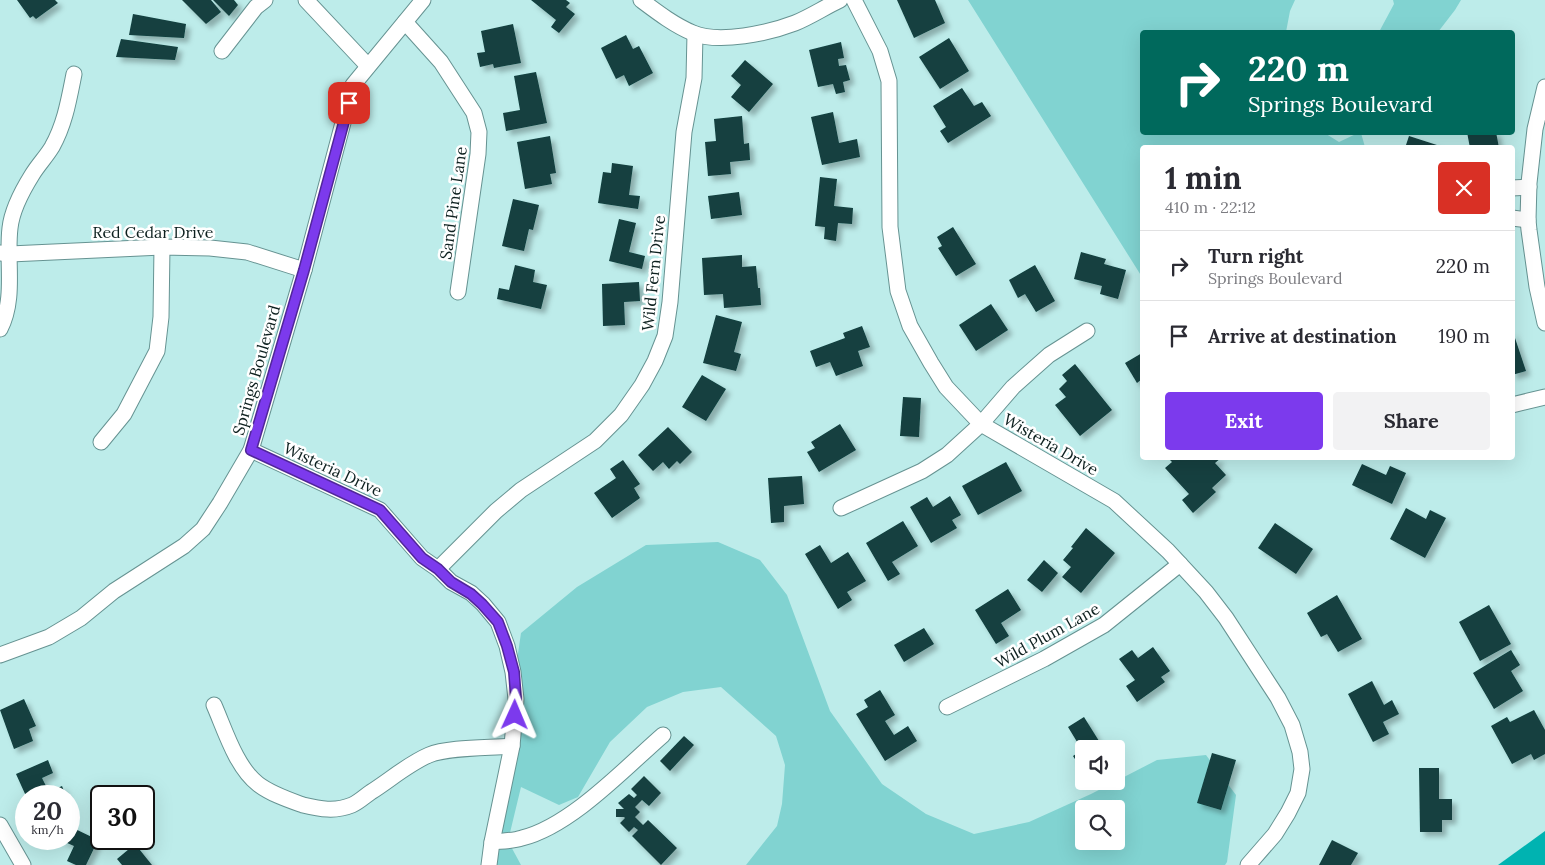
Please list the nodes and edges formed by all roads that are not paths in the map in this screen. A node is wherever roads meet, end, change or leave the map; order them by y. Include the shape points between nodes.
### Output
1 (265, 0) edge
2 (306, 0) edge
3 (423, 0) edge
4 (641, 0) edge
5 (840, 0) edge
6 (854, 0) edge
7 (405, 22) junction
8 (695, 34) junction
9 (222, 51) dead end
10 (368, 66) junction
11 (74, 74) dead end
12 (1545, 87) edge
13 (1529, 187) junction
14 (1515, 188) edge
15 (1515, 218) edge
16 (1528, 220) junction
17 (162, 247) junction
18 (5, 253) edge
19 (304, 270) junction
20 (458, 292) dead end
21 (1545, 323) edge
22 (0, 329) edge
23 (1087, 331) dead end
24 (1545, 397) edge
25 (1515, 404) edge
26 (981, 424) junction
27 (101, 442) dead end
28 (251, 450) junction
29 (841, 508) dead end
30 (1180, 564) junction
31 (438, 569) junction
32 (0, 655) edge
33 (214, 705) dead end
34 (947, 707) dead end
35 (663, 735) dead end
36 (512, 746) junction
37 (0, 825) edge
38 (492, 842) junction
39 (23, 865) edge
40 (489, 865) edge
41 (1248, 865) edge

1 - 9 street
2 - 10 street
3 - 7 street, Springs Boulevard
4 - 8 street via 668,20
5 - 8 street via 795,23 754,35 722,38
6 - 26 street, Wisteria Drive via 880,51 889,81 890,227 898,291 910,326 931,363 946,387
7 - 10 street, Springs Boulevard
7 - 20 street, Sand Pine Lane via 441,62 474,113 479,132
8 - 31 street, Wild Fern Drive via 694,78 684,132 670,302 665,336 655,361 621,415 594,441 496,510
10 - 19 street, Springs Boulevard via 354,85
11 - 18 street via 65,118 52,148 16,203
12 - 13 street via 1535,129
13 - 14 street
13 - 16 street
15 - 16 street
16 - 21 street
17 - 18 street, Red Cedar Drive
17 - 19 street, Red Cedar Drive via 247,252
17 - 27 street via 161,316 156,351 124,414
18 - 22 street via 9,295 5,320
19 - 28 street, Springs Boulevard
23 - 26 street via 1048,355 1013,387
24 - 25 street
26 - 29 street via 947,455 922,471
26 - 30 street, Wisteria Drive via 1114,501
28 - 31 street, Wisteria Drive via 380,510 422,558
28 - 32 street, Springs Boulevard via 202,529 184,546 49,637
30 - 34 street, Wild Plum Lane via 1104,625
30 - 41 street, Wisteria Drive via 1226,618 1278,698 1292,725 1300,752 1302,770 1298,793 1275,834
31 - 36 street, Wisteria Drive via 451,582 471,594 498,622 514,672 516,699
33 - 36 street via 248,775 274,794 328,810 353,804 430,754
35 - 38 street via 584,804 554,825 523,838
36 - 38 street, Wisteria Drive
37 - 39 street
38 - 40 street, Wisteria Drive

